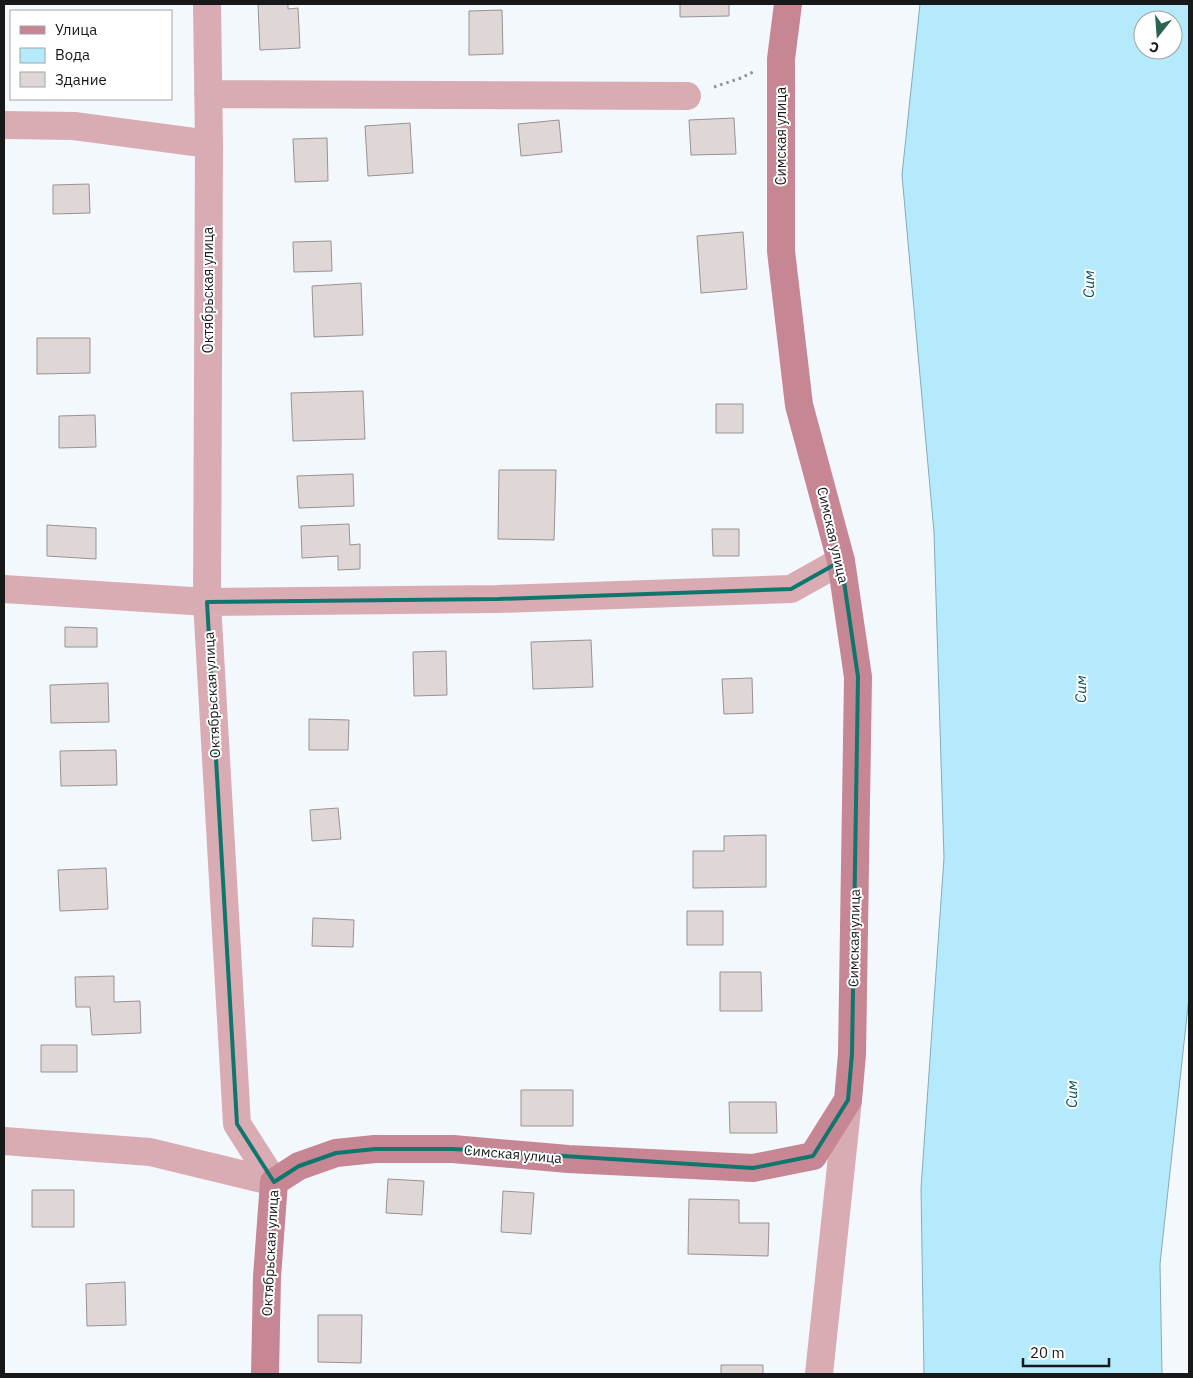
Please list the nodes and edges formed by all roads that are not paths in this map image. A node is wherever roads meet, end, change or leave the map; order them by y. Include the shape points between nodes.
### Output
1 (207, 4) edge
2 (788, 4) edge
3 (208, 94) junction
4 (688, 96) road end
5 (4, 125) edge
6 (209, 144) junction
7 (841, 561) junction
8 (4, 589) edge
9 (207, 602) junction
10 (848, 1100) junction
11 (4, 1141) edge
12 (274, 1182) junction
13 (265, 1374) edge
14 (819, 1374) edge

1 - 3 street, Октябрьская улица
2 - 7 main road, Симская улица via 781,59 781,251 799,404
3 - 4 street
3 - 6 street, Октябрьская улица
5 - 6 street via 74,126
6 - 9 street, Октябрьская улица
7 - 9 street via 791,589 498,599
7 - 10 main road, Симская улица via 858,676 852,1054
8 - 9 street
9 - 12 street, Октябрьская улица via 237,1124
10 - 12 main road, Симская улица via 813,1156 753,1168 568,1159 453,1149 375,1149 336,1153 299,1166
10 - 14 street, Симская улица
11 - 12 street via 150,1152
12 - 13 main road, Октябрьская улица via 267,1277

